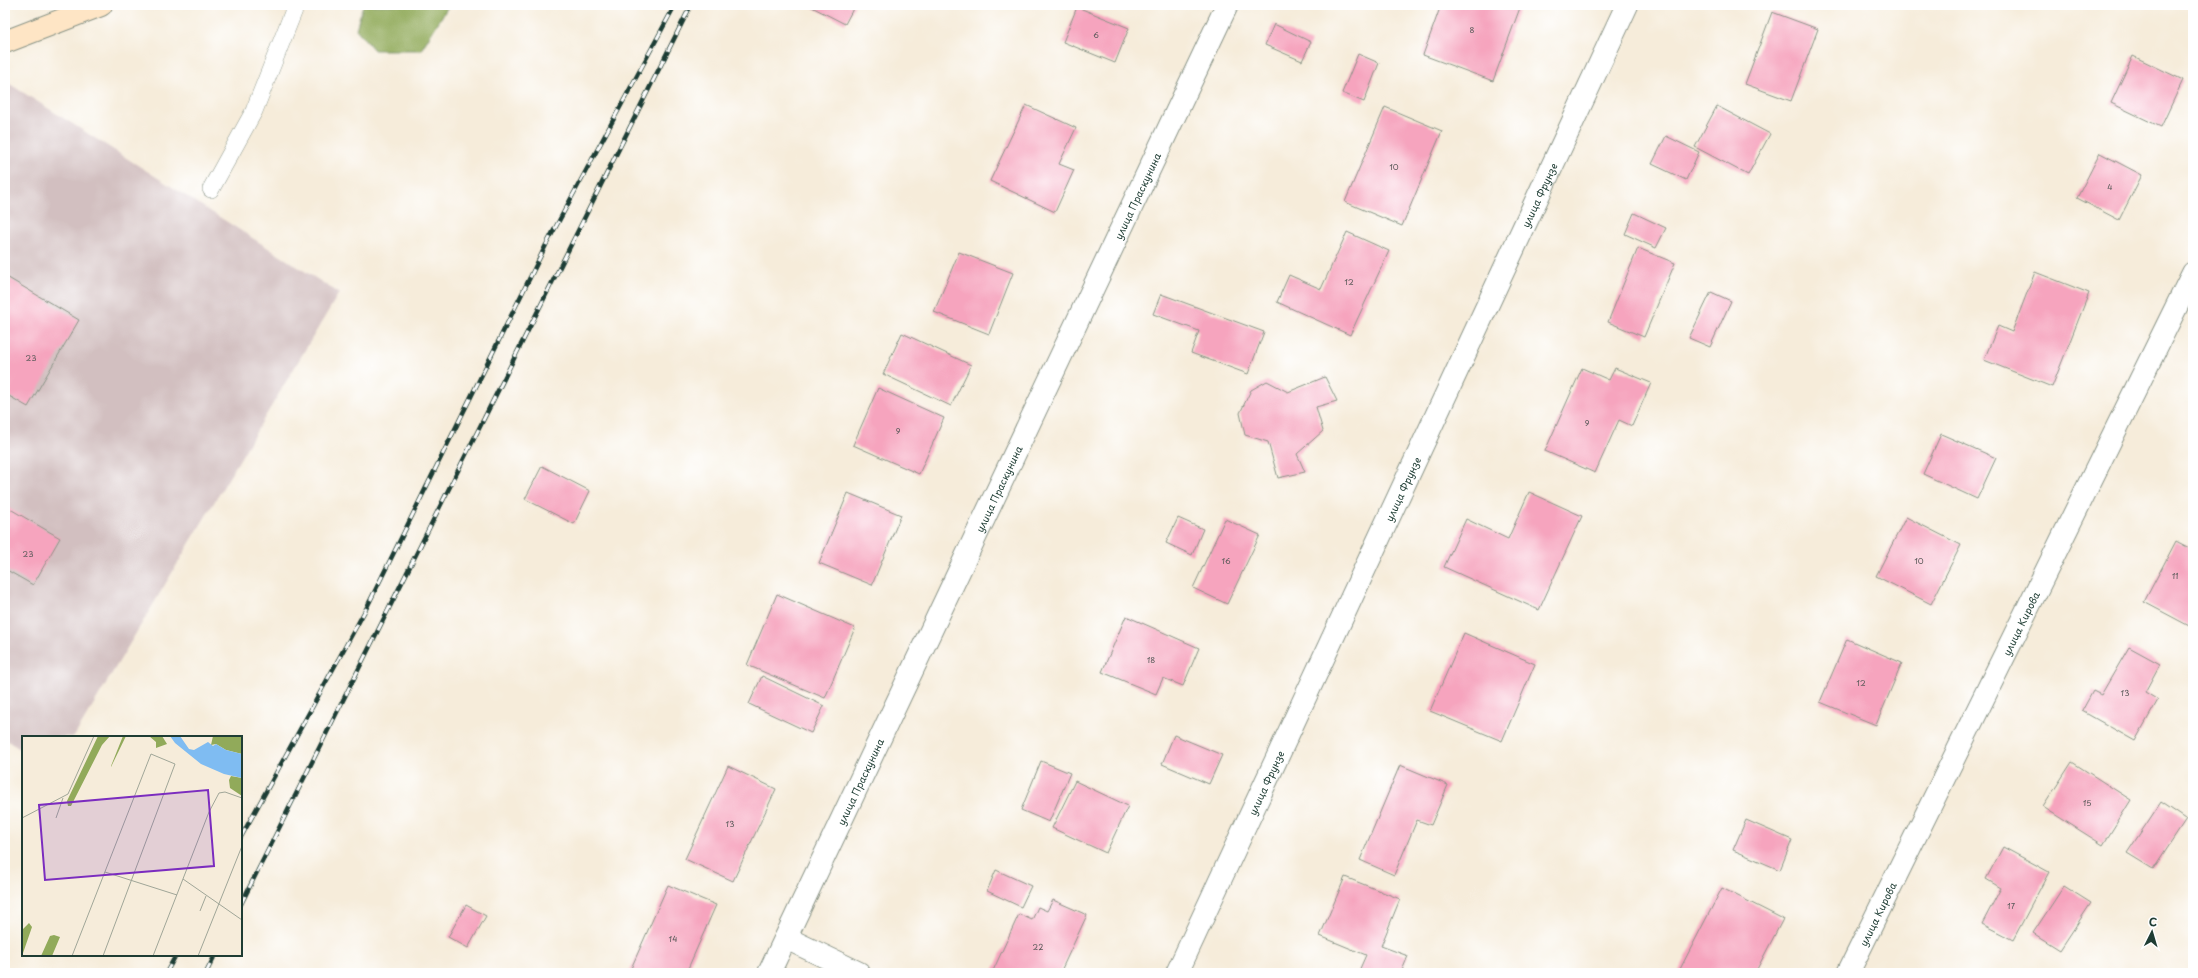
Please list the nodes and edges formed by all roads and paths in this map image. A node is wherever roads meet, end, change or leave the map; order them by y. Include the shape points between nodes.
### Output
1 (101, 5) edge
2 (296, 5) edge
3 (1227, 5) edge
4 (1627, 5) edge
5 (5, 42) edge
6 (211, 189) dead end
7 (2193, 274) edge
8 (786, 938) junction
9 (769, 973) edge
10 (859, 973) edge
11 (1176, 973) edge
12 (1848, 973) edge

1 - 5 street
2 - 6 lane via 254,111
3 - 8 street, улица Праскунина
4 - 11 street, улица Фрунзе
7 - 12 street, улица Кирова
8 - 9 street, улица Праскунина
8 - 10 street

